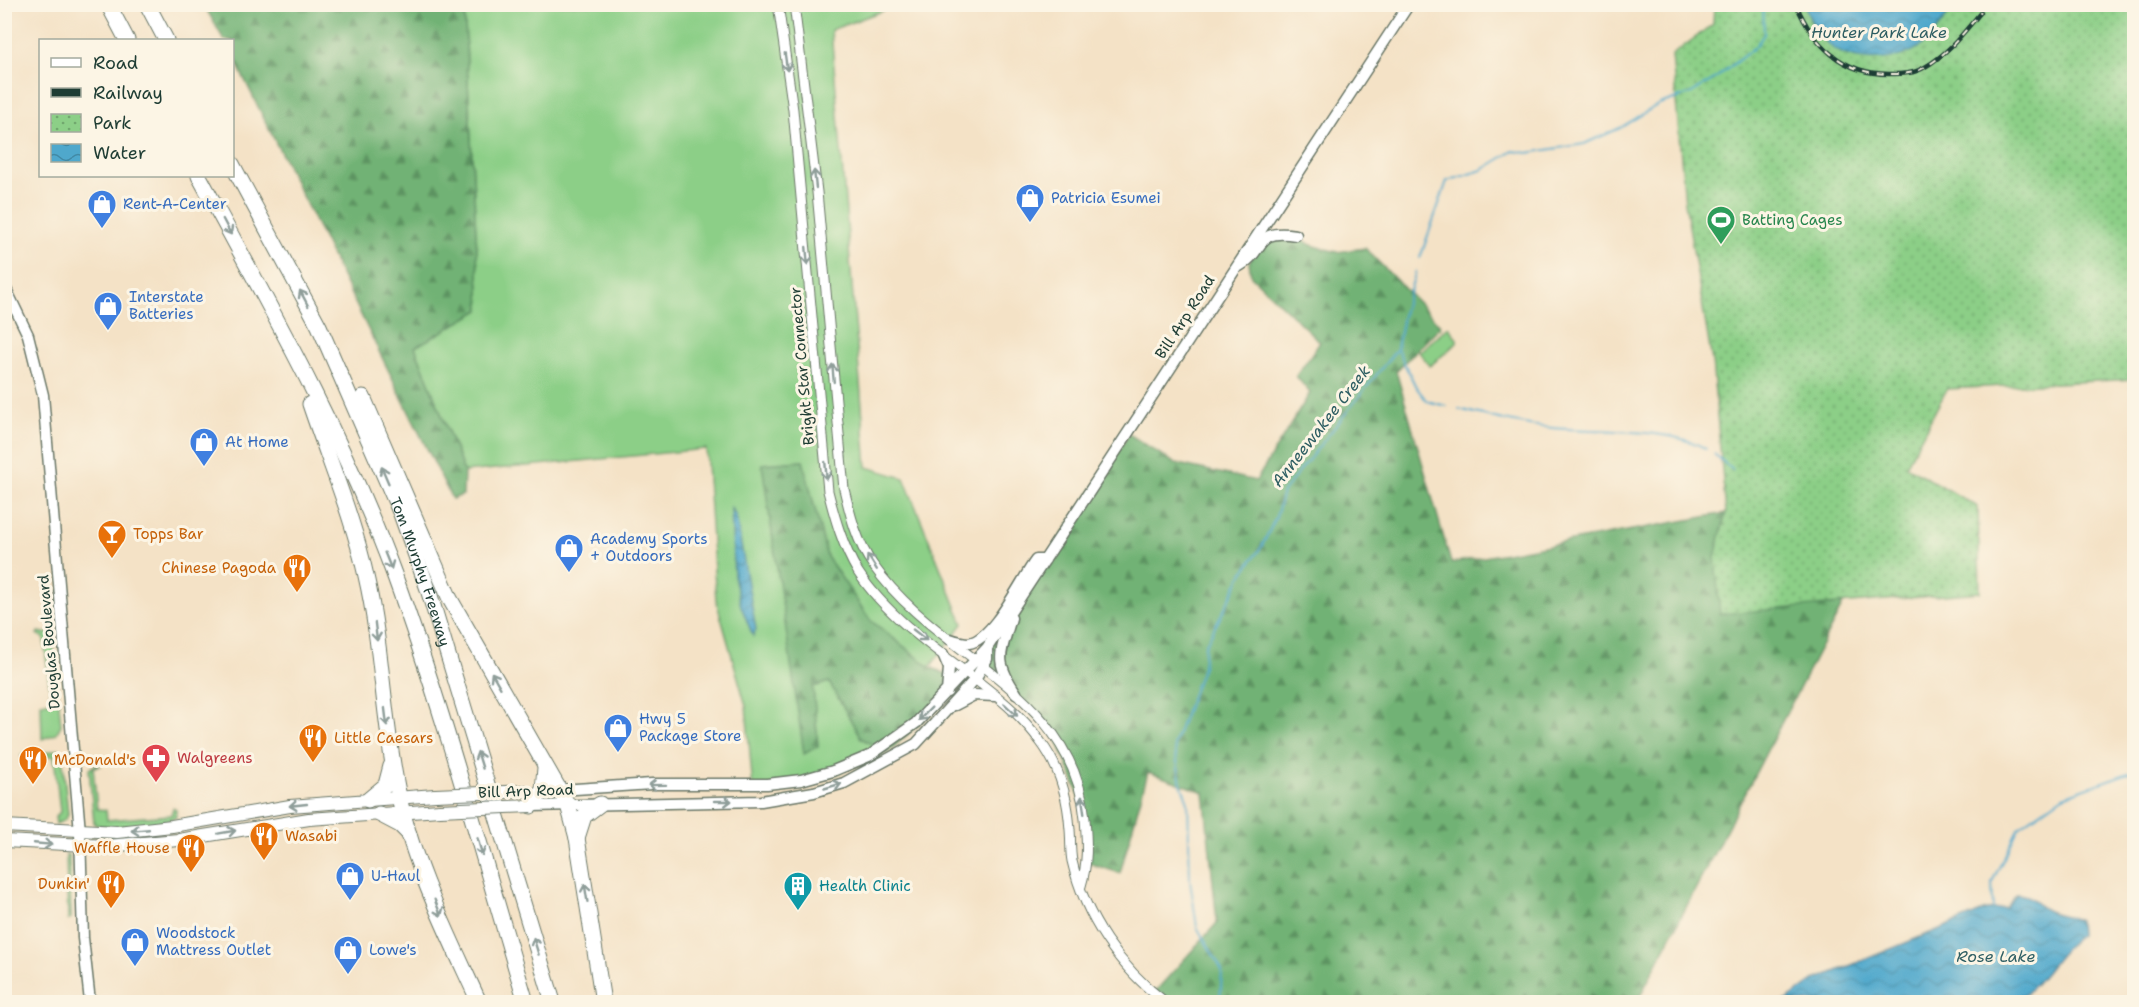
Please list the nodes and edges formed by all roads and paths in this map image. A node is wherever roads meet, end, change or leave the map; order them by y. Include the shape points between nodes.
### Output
1 (108, 4) edge
2 (147, 4) edge
3 (778, 4) edge
4 (794, 4) edge
5 (1409, 4) edge
6 (126, 39) edge
7 (165, 39) edge
8 (234, 168) edge
9 (201, 177) edge
10 (1296, 235) dead end
11 (1233, 270) junction
12 (4, 285) edge
13 (319, 326) junction
14 (294, 355) junction
15 (1045, 560) junction
16 (1012, 610) junction
17 (951, 639) junction
18 (943, 654) junction
19 (979, 663) junction
20 (971, 676) junction
21 (947, 692) junction
22 (1016, 693) junction
23 (995, 696) junction
24 (945, 712) junction
25 (392, 760) junction
26 (545, 768) junction
27 (543, 790) junction
28 (560, 790) junction
29 (529, 798) junction
30 (368, 800) junction
31 (600, 804) junction
32 (402, 805) junction
33 (568, 805) junction
34 (379, 814) junction
35 (4, 826) edge
36 (80, 832) junction
37 (409, 834) junction
38 (577, 838) junction
39 (4, 841) edge
40 (81, 846) junction
41 (1081, 886) junction
42 (90, 1002) edge
43 (479, 1002) edge
44 (526, 1002) edge
45 (553, 1002) edge
46 (603, 1002) edge
47 (1165, 1002) edge

1 - 6 highway
2 - 7 highway
3 -> 18 street, Bright Star Connector via 793,110 828,491 835,521 872,590 898,618
17 -> 4 street, Bright Star Connector via 909,606 872,564 850,516 844,489 816,180
5 - 11 main road, Bill Arp Road
13 -> 8 highway, Tom Murphy Freeway
9 -> 14 highway, Tom Murphy Freeway
10 - 11 main road via 1268,235 1249,262
11 - 15 main road, Bill Arp Road
12 - 36 main road, Douglas Boulevard via 28,334 43,395
26 -> 13 highway via 450,599 355,381
45 -> 13 highway, Tom Murphy Freeway via 415,551 359,412
14 -> 25 highway via 366,576
14 -> 44 highway, Tom Murphy Freeway via 347,462 393,573
15 - 16 main road, Bill Arp Road
15 - 17 main road via 1036,560 989,631 967,643
16 - 19 main road, Bill Arp Road via 987,648 987,659
16 - 22 main road via 1000,661
17 - 19 street, Bright Star Connector
18 - 20 street, Bright Star Connector
18 - 21 main road via 949,668
19 - 20 main road, Bill Arp Road
19 - 22 street, Bright Star Connector
20 - 21 main road, Bill Arp Road
20 - 23 street, Bright Star Connector
20 - 24 main road, Bill Arp Road
21 -> 28 main road, Bill Arp Road via 915,723 869,756 801,780
41 -> 22 street, Bright Star Connector via 1088,862 1084,807 1075,772 1054,733
23 - 24 main road via 974,695
23 -> 41 street, Bright Star Connector via 1041,742 1061,778 1072,861
31 -> 24 main road, Bill Arp Road via 761,801 814,792 862,774 916,744
25 - 30 highway via 386,785
25 - 32 highway
26 - 27 highway
26 - 28 highway
27 - 28 main road, Bill Arp Road
27 - 29 highway
28 - 33 highway
29 - 32 main road, Bill Arp Road, bridge via 440,810
29 - 32 main road, Bill Arp Road, bridge via 435,795
29 - 33 main road, Bill Arp Road
30 - 32 main road, Bill Arp Road
30 -> 36 main road, Bill Arp Road via 290,806 172,826
31 - 33 main road, Bill Arp Road
31 - 38 highway via 584,816
32 - 34 main road, Bill Arp Road
32 - 37 highway
33 - 38 highway
34 - 37 highway
40 -> 34 main road, Bill Arp Road via 169,841 273,823
35 - 36 main road, Bill Arp Road
36 - 40 main road, Douglas Boulevard
37 -> 43 highway
46 -> 38 highway
39 -> 40 main road, Bill Arp Road
40 - 42 main road, Douglas Boulevard via 83,938
41 - 47 street, Bright Star Connector via 1101,934 1125,964

